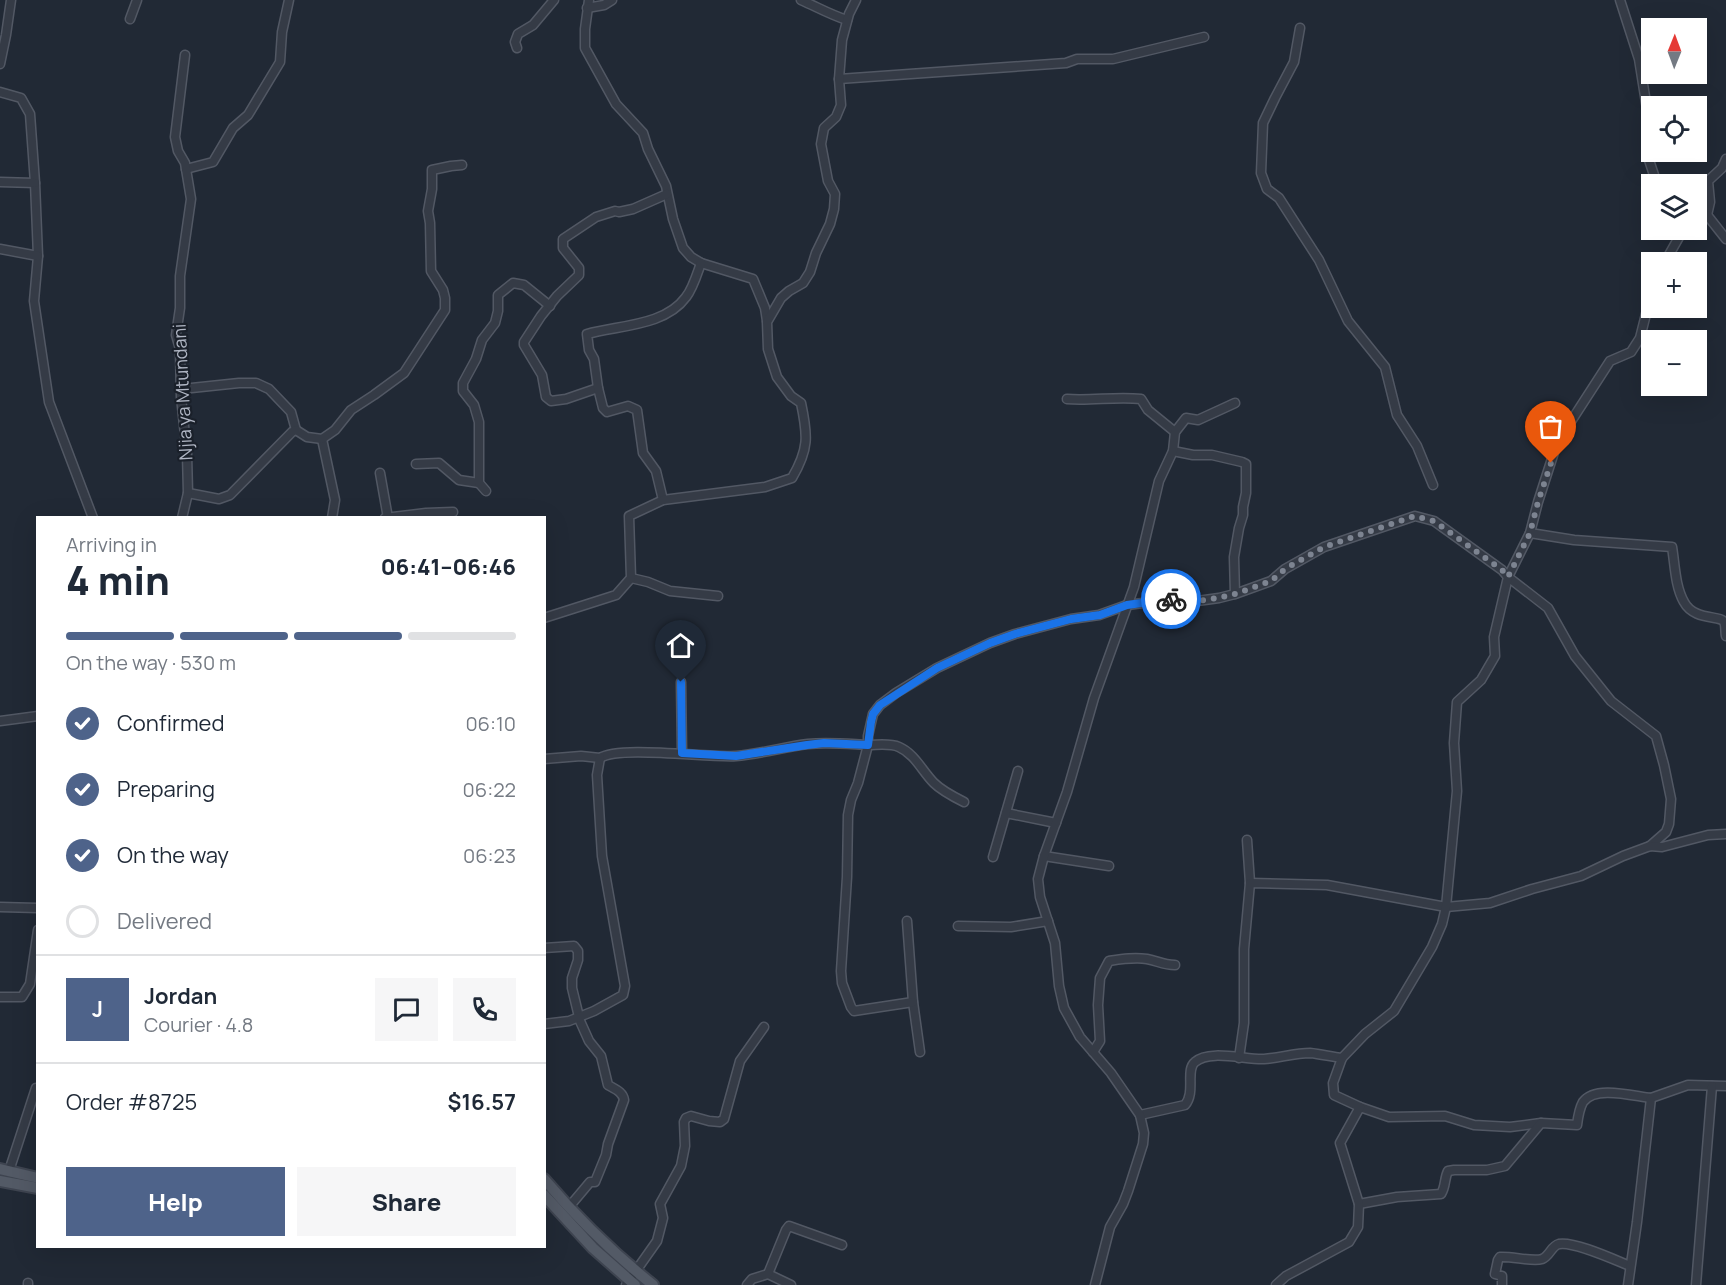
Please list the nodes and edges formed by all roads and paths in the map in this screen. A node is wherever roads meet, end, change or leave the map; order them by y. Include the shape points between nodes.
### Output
1 (11, 0) edge
2 (137, 0) edge
3 (289, 0) edge
4 (546, 0) edge
5 (554, 0) edge
6 (801, 0) edge
7 (856, 0) edge
8 (1620, 0) edge
9 (588, 2) edge
10 (608, 3) edge
11 (544, 12) junction
12 (130, 19) dead end
13 (848, 20) junction
14 (1300, 28) dead end
15 (1204, 37) dead end
16 (517, 48) dead end
17 (185, 55) dead end
18 (0, 63) edge
19 (839, 79) junction
20 (0, 92) edge
21 (1726, 159) edge
22 (462, 165) dead end
23 (186, 169) junction
24 (1654, 174) edge
25 (0, 182) edge
26 (35, 183) junction
27 (667, 194) junction
28 (1707, 215) joint
29 (1726, 239) edge
30 (0, 249) edge
31 (38, 256) junction
32 (701, 263) junction
33 (550, 306) junction
34 (1644, 318) edge
35 (767, 322) junction
36 (598, 388) junction
37 (182, 389) junction
38 (1067, 399) dead end
39 (1235, 403) dead end
40 (296, 430) junction
41 (1175, 432) junction
42 (322, 439) junction
43 (1173, 451) junction
44 (416, 464) dead end
45 (380, 473) dead end
46 (479, 483) junction
47 (1433, 484) dead end
48 (486, 490) dead end
49 (188, 493) junction
50 (663, 500) junction
51 (453, 512) dead end
52 (92, 516) edge
53 (182, 516) edge
54 (332, 516) edge
55 (387, 516) edge
56 (400, 516) edge
57 (1530, 533) junction
58 (1508, 577) junction
59 (631, 578) junction
60 (1235, 594) junction
61 (718, 596) dead end
62 (1127, 605) junction
63 (546, 617) edge
64 (1726, 636) edge
65 (681, 682) dead end
66 (36, 715) edge
67 (0, 721) edge
68 (868, 745) junction
69 (682, 753) junction
70 (600, 758) junction
71 (546, 759) edge
72 (1018, 771) dead end
73 (964, 802) dead end
74 (1006, 813) junction
75 (1056, 823) junction
76 (1726, 834) edge
77 (1247, 840) dead end
78 (1650, 846) junction
79 (1044, 856) junction
80 (993, 857) dead end
81 (1109, 866) dead end
82 (1250, 883) junction
83 (0, 907) edge
84 (1446, 907) junction
85 (36, 908) edge
86 (907, 921) dead end
87 (1048, 921) junction
88 (958, 926) dead end
89 (36, 944) edge
90 (546, 948) edge
91 (1175, 965) dead end
92 (0, 997) edge
93 (913, 1002) junction
94 (578, 1017) junction
95 (546, 1024) edge
96 (764, 1027) dead end
97 (920, 1052) dead end
98 (1093, 1052) junction
99 (1239, 1058) junction
100 (1342, 1058) junction
101 (1712, 1086) junction
102 (1726, 1086) edge
103 (36, 1088) dead end
104 (1651, 1098) junction
105 (1360, 1107) junction
106 (1140, 1115) junction
107 (1541, 1123) junction
108 (5, 1170) edge
109 (36, 1178) edge
110 (0, 1181) edge
111 (546, 1181) edge
112 (36, 1188) edge
113 (546, 1197) edge
114 (1359, 1204) junction
115 (569, 1207) junction
116 (842, 1245) dead end
117 (1630, 1266) junction
118 (768, 1274) junction
119 (631, 1281) edge
120 (653, 1285) edge
121 (747, 1285) edge
122 (791, 1285) edge
123 (1095, 1285) edge
124 (1276, 1285) edge
125 (1502, 1285) edge
126 (1629, 1285) edge
127 (1696, 1285) edge

1 - 18 street
2 - 12 street
3 - 23 street via 280,62 248,115 233,128 213,162
4 - 11 street
5 - 11 street
6 - 13 street
7 - 13 street
8 - 24 street via 1639,58
9 - 10 street
9 - 27 street via 585,48 616,104 643,132
11 - 16 street via 518,34
13 - 19 street
14 - 47 street via 1294,62 1263,123 1261,173 1267,189 1279,198 1314,252 1348,321 1385,367 1397,415 1417,446
15 - 19 street via 1113,59
17 - 23 street, Njia ya Mtundani via 175,137
19 - 35 street via 842,105 824,128 821,144 835,195 832,217 810,272 803,283 781,298
20 - 26 street via 21,98 30,114
21 - 28 street via 1708,181
22 - 42 street via 432,170 428,211 431,271 443,290 445,310 404,373 351,410 336,430
23 - 37 street, Njia ya Mtundani via 191,199 176,335
25 - 26 street
26 - 31 street
27 - 32 street via 683,248
27 - 33 street via 633,209 596,217 563,239 563,249 579,268 579,275
28 - 29 street
30 - 31 street
31 - 52 street via 34,301 49,402
32 - 35 street via 753,279
32 - 36 street via 688,296 659,319 587,334
33 - 36 street via 524,342 542,375 546,397 551,401 566,399
33 - 46 street via 524,285 513,283 498,295 495,323 482,340 463,383 479,422
34 - 57 street via 1640,338 1631,352 1610,361 1557,443
35 - 50 street via 768,349 777,378 801,403 807,436 801,464 792,478 765,487
36 - 50 street via 607,412 628,406 637,410 643,453 656,471
37 - 40 street via 256,383 269,389 291,412
37 - 49 street, Njia ya Mtundani
38 - 41 street via 1141,399
39 - 41 street via 1198,420 1186,418
40 - 42 street via 307,437
40 - 49 street via 230,495 219,499
41 - 43 street
42 - 54 street via 335,500
43 - 60 street via 1212,455 1246,465 1246,493 1234,557
43 - 62 street via 1159,481
44 - 46 street via 439,463 459,480
45 - 55 street
46 - 48 street
49 - 53 street, Njia ya Mtundani
50 - 59 street via 629,516
51 - 56 street
57 - 58 street
57 - 64 street via 1672,547 1684,604 1704,617 1720,618
58 - 60 street via 1434,521 1415,516 1324,547 1271,581
58 - 78 street via 1548,608 1575,656 1611,701 1656,736 1671,799 1669,824
58 - 84 street via 1494,637 1495,656 1481,680 1457,702 1456,791
59 - 61 street via 670,591
59 - 63 street via 616,595
60 - 62 street via 1190,602 1174,599
62 - 68 street via 1015,634 937,668 880,705 873,714
62 - 75 street via 1087,718
65 - 69 street
66 - 67 street
68 - 69 street via 824,743 736,756
68 - 73 street via 900,747 919,762 934,783
68 - 93 street via 848,815 842,982 854,1011
69 - 70 street via 618,753
70 - 71 street
70 - 94 street via 597,775 602,856 625,986 623,995
72 - 74 street
74 - 75 street
74 - 80 street
75 - 79 street
76 - 78 street
77 - 82 street
78 - 84 street via 1581,876 1490,903
79 - 81 street
79 - 87 street via 1038,879
82 - 84 street via 1327,885
82 - 99 street
83 - 85 street
84 - 100 street via 1432,947 1394,1011
86 - 93 street
87 - 88 street via 1011,927
87 - 98 street via 1064,1008
89 - 92 street via 30,984 22,997
90 - 94 street via 574,946 578,951 572,978
91 - 98 street via 1139,958 1109,962 1100,978 1100,1041
93 - 97 street
94 - 95 street
94 - 115 street via 601,1056 608,1085 619,1091 624,1100 595,1182 590,1182
96 - 119 street via 740,1061 723,1119 720,1122 686,1118 681,1166 660,1204 663,1226
98 - 106 street
99 - 100 street via 1308,1053
99 - 106 street via 1219,1055 1196,1061 1191,1067 1189,1100 1185,1105
100 - 105 street via 1334,1095
101 - 102 street
101 - 104 street via 1688,1085
101 - 127 street
103 - 108 street
104 - 107 street via 1592,1094 1581,1107 1577,1125
104 - 117 street
105 - 107 street via 1389,1117 1445,1116 1474,1125 1510,1127
105 - 114 street via 1340,1143
106 - 123 street via 1143,1144 1123,1204 1110,1227
107 - 114 street via 1505,1166 1448,1172 1441,1194
108 - 109 main road
110 - 112 main road
111 - 115 main road
113 - 119 main road via 593,1248
114 - 124 street via 1358,1227 1349,1242
115 - 119 main road via 615,1254
116 - 118 street via 789,1226
117 - 125 street via 1557,1244 1540,1259 1500,1257 1495,1274 1502,1276
117 - 126 street
118 - 121 street
118 - 122 street
119 - 120 main road

